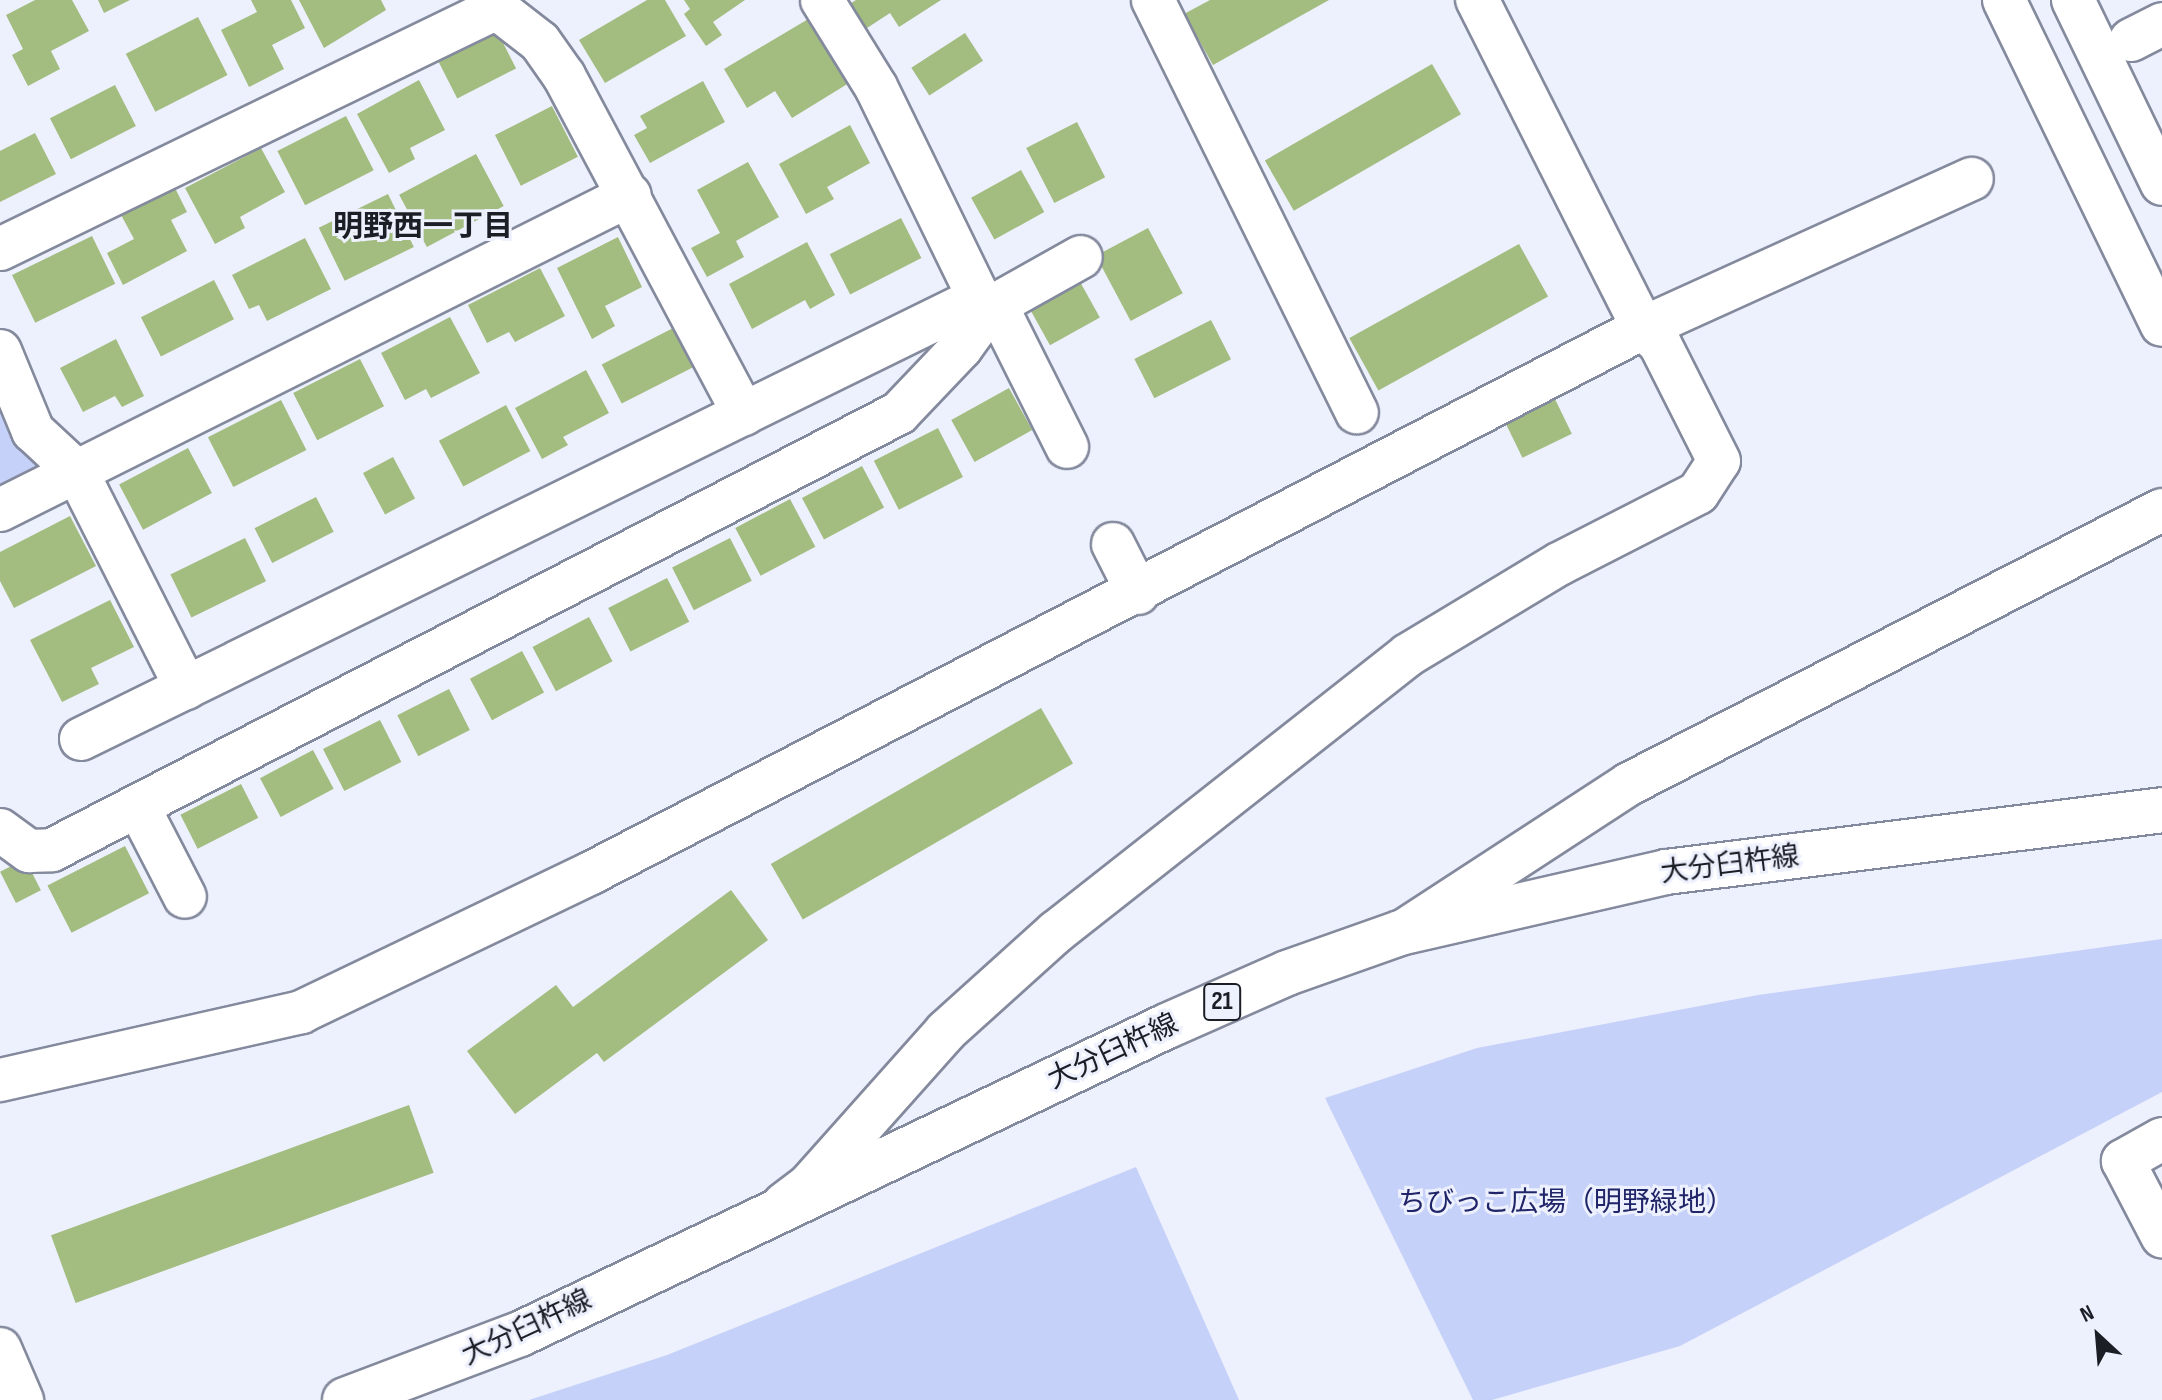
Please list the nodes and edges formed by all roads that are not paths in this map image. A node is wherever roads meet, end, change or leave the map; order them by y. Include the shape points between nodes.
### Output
1 (822, 0) edge
2 (1153, 0) edge
3 (1477, 0) edge
4 (2004, 0) edge
5 (2073, 0) edge
6 (492, 3) edge
7 (1972, 179) dead end
8 (2162, 184) edge
9 (630, 195) junction
10 (0, 249) edge
11 (1081, 257) dead end
12 (984, 303) junction
13 (2162, 325) edge
14 (1643, 328) junction
15 (0, 351) edge
16 (1357, 412) dead end
17 (744, 414) junction
18 (16, 436) edge
19 (1067, 447) dead end
20 (77, 472) junction
21 (0, 510) edge
22 (2162, 510) edge
23 (1113, 544) dead end
24 (1138, 593) junction
25 (186, 688) junction
26 (81, 739) dead end
27 (138, 806) junction
28 (2162, 810) edge
29 (0, 830) edge
30 (185, 897) dead end
31 (1400, 933) junction
32 (0, 1080) edge
33 (2162, 1139) edge
34 (773, 1212) junction
35 (2162, 1236) edge
36 (0, 1349) edge
37 (22, 1400) edge
38 (345, 1400) edge

1 - 12 street via 876,87
2 - 16 street
3 - 14 street
4 - 13 street
5 - 8 street
6 - 9 street via 540,42
6 - 10 street
7 - 14 street
9 - 17 street
9 - 20 street
11 - 12 street
12 - 17 street
12 - 19 street via 1003,319
12 - 27 street via 961,348 899,413
14 - 24 street
14 - 34 street via 1660,344 1719,461 1698,493 1559,564 1408,655 1056,932 946,1031 809,1185
15 - 18 street
17 - 25 street
18 - 20 street
20 - 21 street
20 - 25 street
22 - 31 street via 1629,784
23 - 24 street
24 - 32 street via 605,866 301,1012
25 - 26 street
27 - 29 street via 52,850 29,851
27 - 30 street
28 - 31 main road, 大分臼杵線 / 21 via 1666,872
31 - 34 main road, 大分臼杵線 / 21 via 1287,973 1181,1020
33 - 35 street via 2123,1161
34 - 38 main road, 大分臼杵線 / 21 via 520,1334
36 - 37 street

